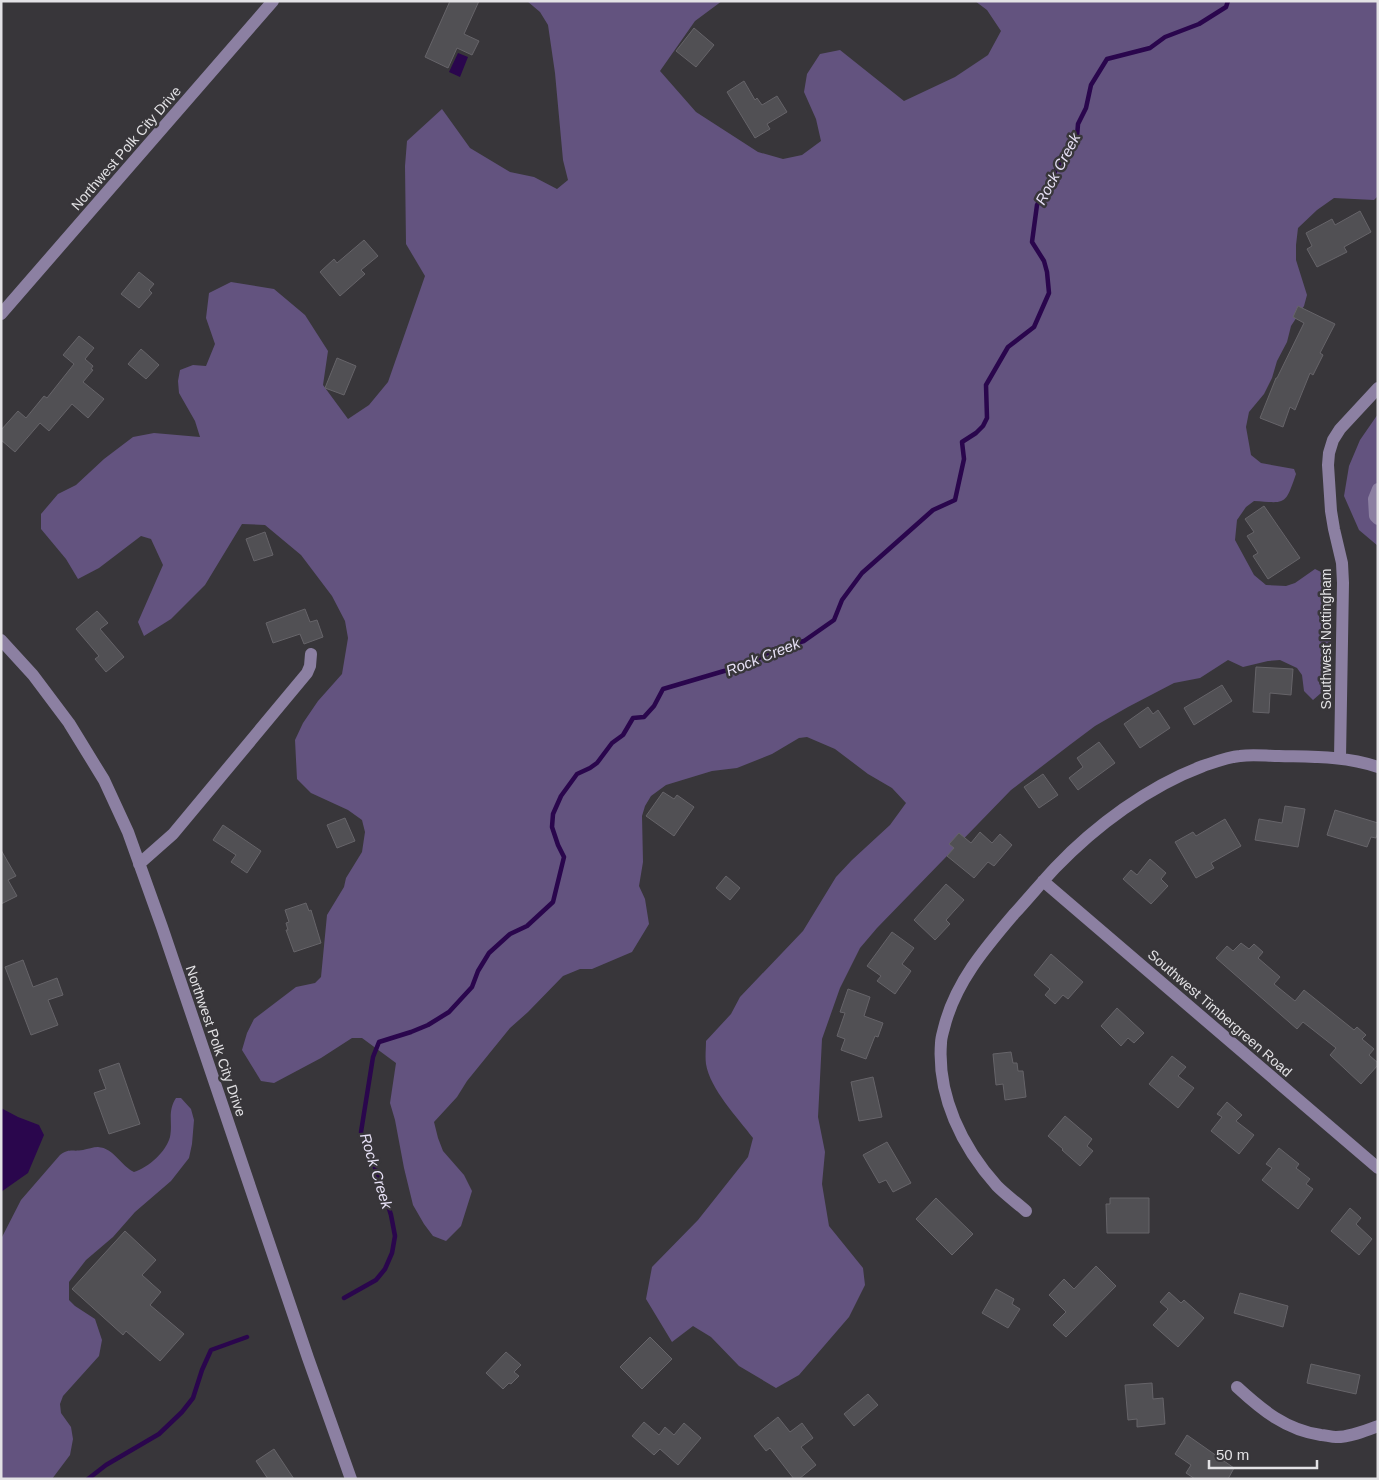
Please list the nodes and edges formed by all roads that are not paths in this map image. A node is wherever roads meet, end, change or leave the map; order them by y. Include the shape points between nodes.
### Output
1 (273, 1) edge
2 (1, 314) edge
3 (1378, 388) edge
4 (1378, 488) edge
5 (1378, 520) edge
6 (1, 640) edge
7 (311, 654) dead end
8 (1340, 758) junction
9 (1378, 766) edge
10 (139, 864) junction
11 (1043, 881) junction
12 (1378, 1168) edge
13 (1026, 1211) dead end
14 (1237, 1387) dead end
15 (1378, 1426) edge
16 (351, 1479) edge

1 - 2 street, Northwest Polk City Drive
3 - 8 street, Southwest Nottingham via 1340,429 1329,453 1331,511 1343,583
4 - 5 street via 1374,499
6 - 10 street, Northwest Polk City Drive via 48,695 92,760 114,801
7 - 10 street via 307,673 173,834
8 - 9 street
8 - 11 street via 1240,756 1188,772 1159,786 1114,816 1073,850
10 - 16 street, Northwest Polk City Drive
11 - 12 street, Southwest Timbergreen Road
11 - 13 street via 975,961 948,1010 941,1042 948,1103 960,1132 979,1164 998,1187
14 - 15 street via 1279,1421 1306,1432 1336,1437

